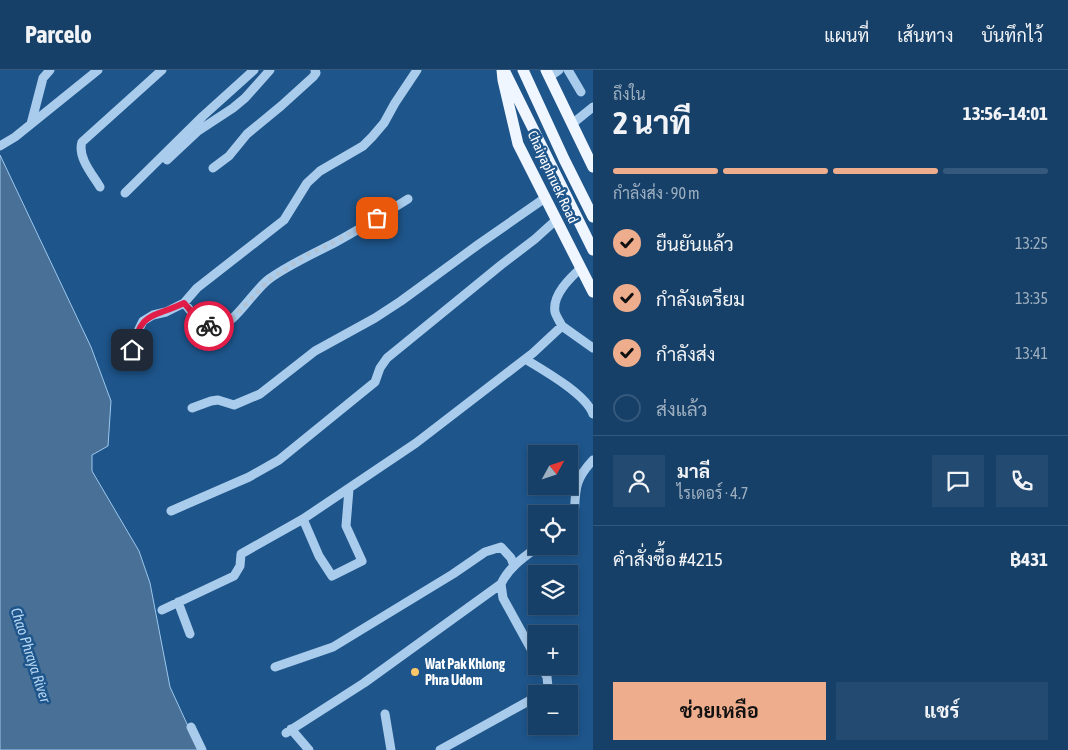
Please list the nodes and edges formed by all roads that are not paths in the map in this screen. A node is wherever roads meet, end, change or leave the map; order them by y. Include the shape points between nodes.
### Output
1 (50, 70) edge
2 (98, 70) edge
3 (162, 70) edge
4 (254, 70) edge
5 (270, 70) edge
6 (315, 70) edge
7 (417, 70) edge
8 (503, 70) edge
9 (524, 70) edge
10 (559, 70) edge
11 (568, 70) edge
12 (548, 74) edge
13 (581, 92) dead end
14 (593, 107) edge
15 (31, 124) junction
16 (572, 124) junction
17 (0, 146) edge
18 (167, 160) dead end
19 (593, 167) edge
20 (213, 168) dead end
21 (100, 188) dead end
22 (125, 193) dead end
23 (546, 198) junction
24 (408, 200) dead end
25 (593, 217) edge
26 (556, 220) junction
27 (593, 250) edge
28 (581, 268) junction
29 (593, 292) edge
30 (184, 303) junction
31 (562, 326) junction
32 (593, 348) edge
33 (132, 350) dead end
34 (525, 359) junction
35 (192, 408) dead end
36 (593, 414) edge
37 (593, 460) edge
38 (348, 490) junction
39 (575, 505) edge
40 (171, 511) dead end
41 (303, 519) junction
42 (528, 555) edge
43 (514, 566) junction
44 (502, 584) junction
45 (178, 602) junction
46 (162, 610) dead end
47 (190, 634) dead end
48 (528, 643) edge
49 (275, 668) dead end
50 (528, 701) edge
51 (385, 714) dead end
52 (191, 727) dead end
53 (202, 750) edge
54 (309, 750) edge
55 (391, 750) edge
56 (440, 750) edge

1 - 15 street via 42,78
2 - 15 street
3 - 21 street via 82,142 82,156
4 - 22 street
5 - 18 street via 239,103 198,131
6 - 20 street via 314,77 247,134 229,156
7 - 30 street via 384,123 363,146 307,182 284,220 197,288
8 - 23 main road, Chaiyaphruek Road via 502,80 518,144
8 - 27 main road, Chaiyaphruek Road
9 - 25 main road, Chaiyaphruek Road
10 - 12 street
11 - 13 street
12 - 16 main road
14 - 16 street
15 - 17 street
16 - 19 main road
23 - 26 main road, Chaiyaphruek Road
23 - 35 street via 401,302 315,351 260,394 234,405 218,400
24 - 30 street via 307,255 269,280 231,320 221,326 202,324
26 - 28 main road, Chaiyaphruek Road
26 - 40 street via 387,358 375,382 279,460 249,478
28 - 29 main road, Chaiyaphruek Road
28 - 31 street via 570,277 556,304 555,312
30 - 33 street via 143,321
31 - 32 street
31 - 34 street
34 - 36 street via 577,394
34 - 38 street via 416,444
37 - 39 street via 576,484
38 - 41 street
38 - 41 street via 346,526 362,561 332,576 319,556
41 - 45 street via 241,554 240,566 234,576
42 - 43 street
43 - 44 street
43 - 49 street via 501,547 485,552 333,647
44 - 48 street via 503,598
44 - 54 street via 289,731
45 - 46 street
45 - 47 street
50 - 56 street
51 - 55 street
52 - 53 street

